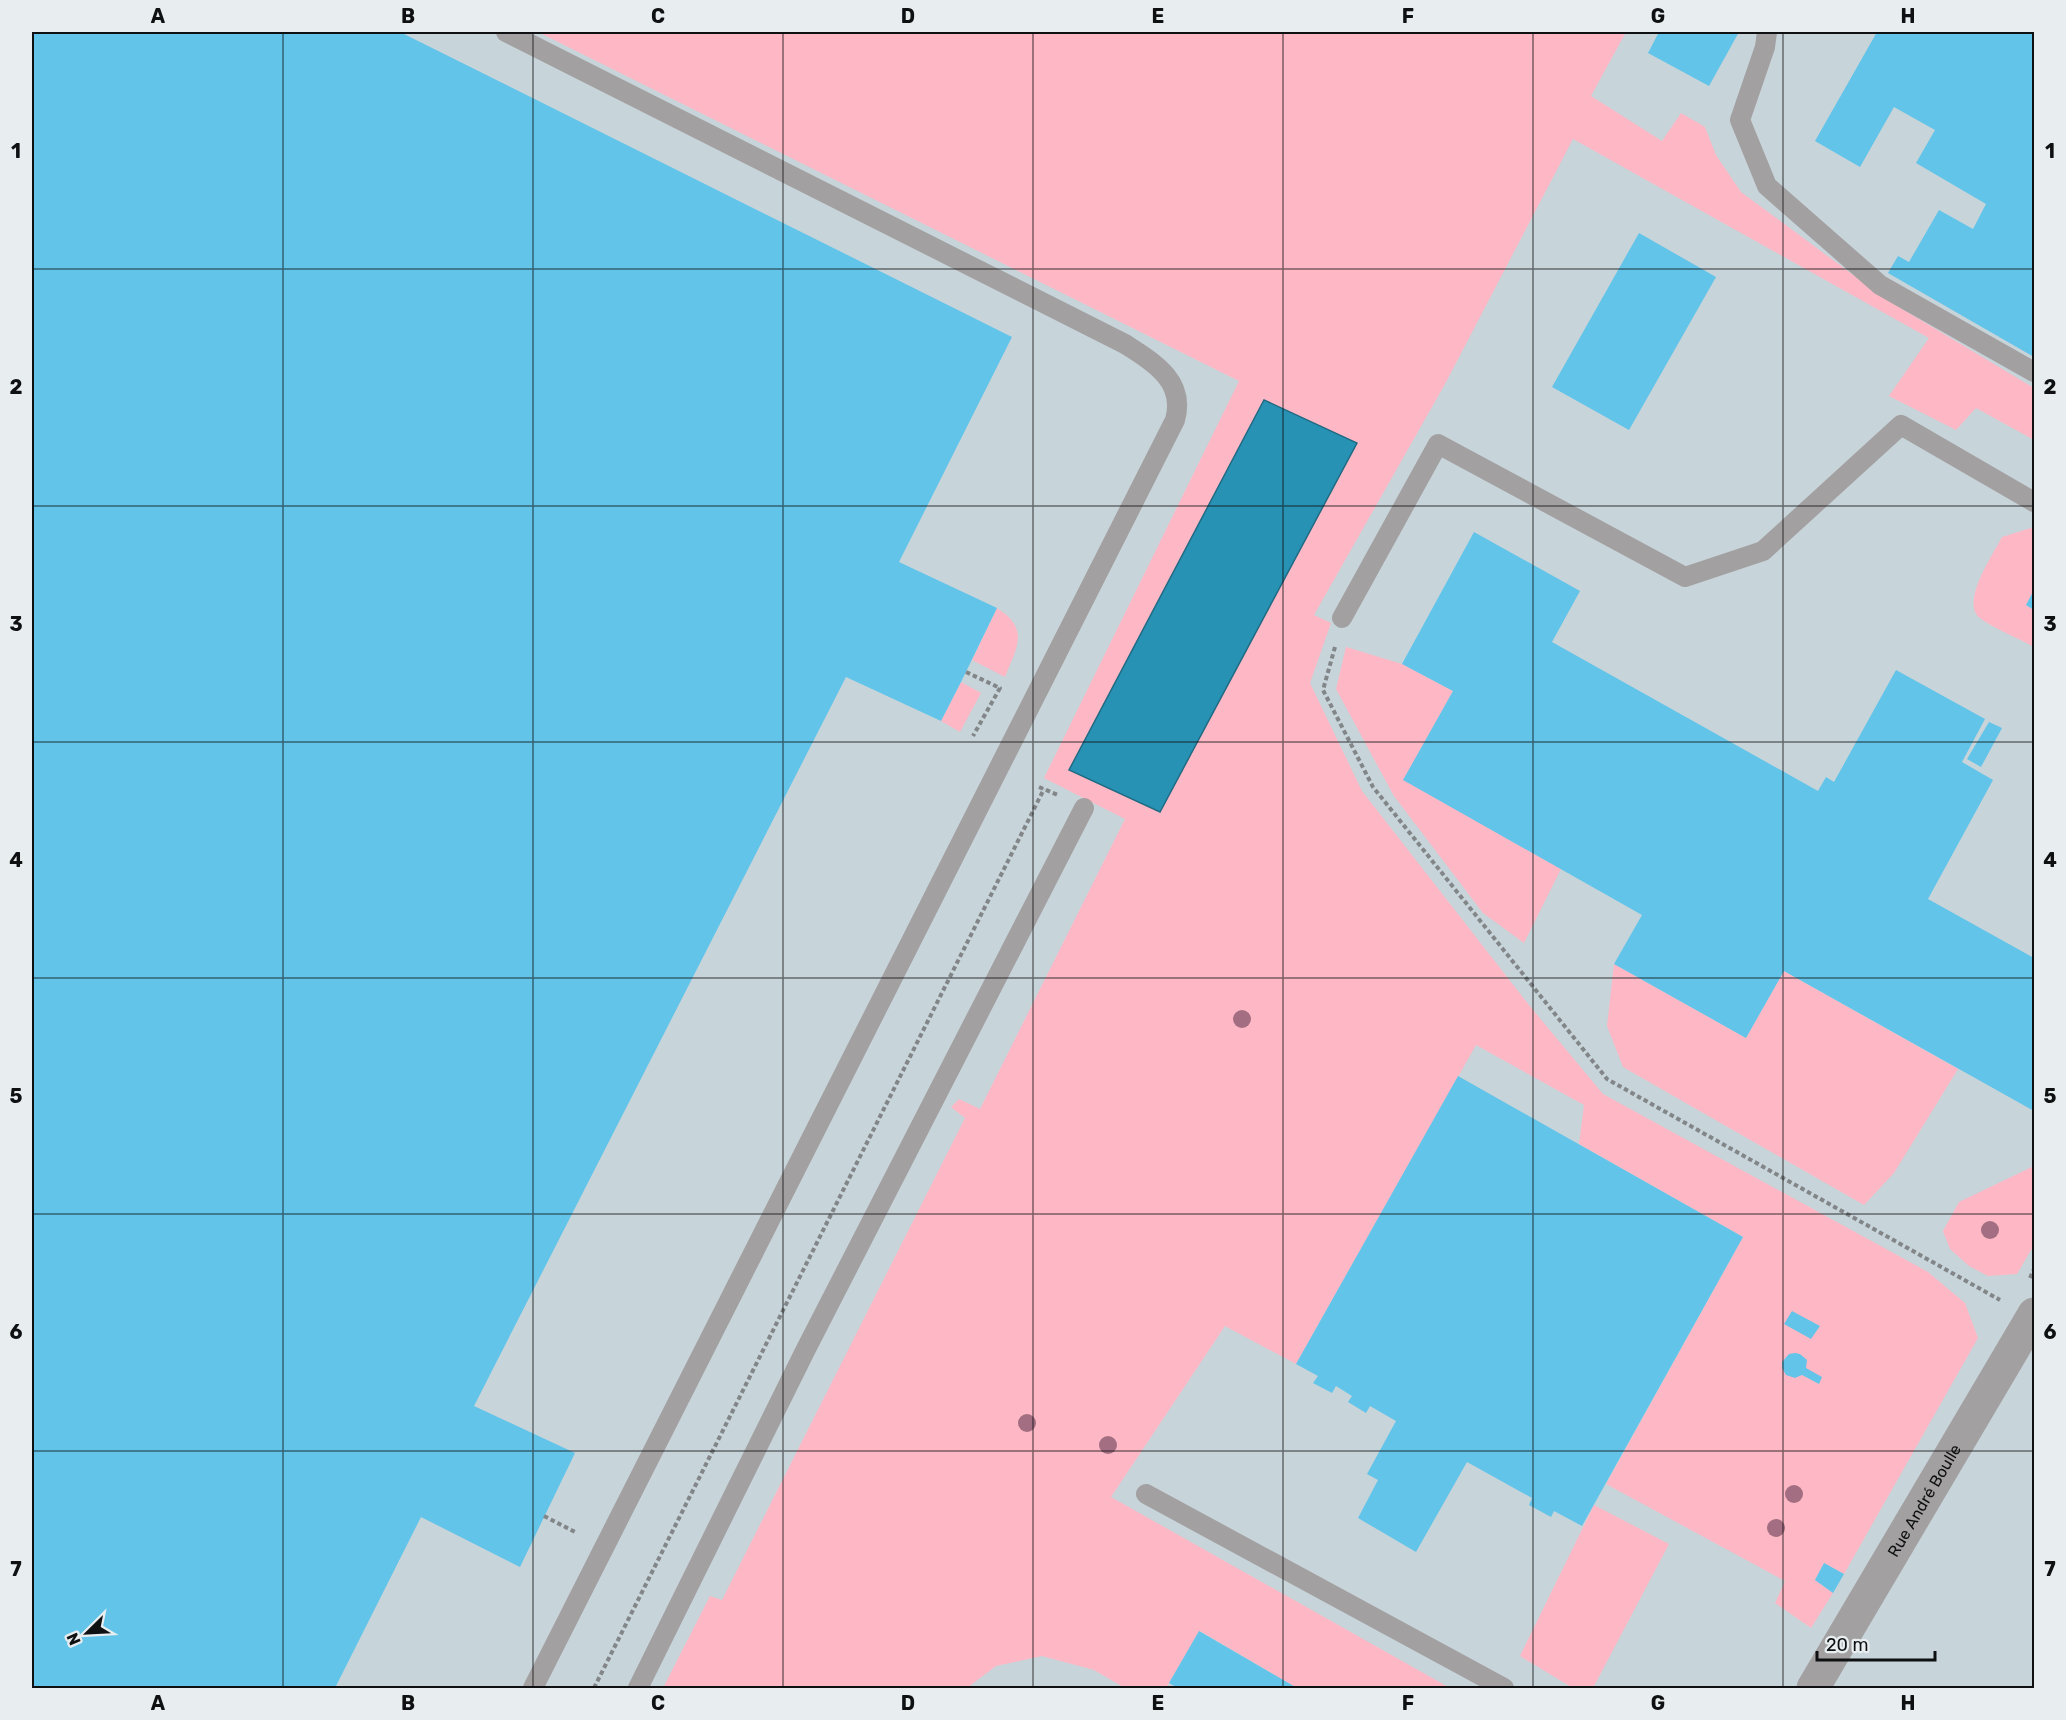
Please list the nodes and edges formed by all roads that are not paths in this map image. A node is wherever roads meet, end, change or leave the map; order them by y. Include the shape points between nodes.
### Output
1 (506, 32) edge
2 (1767, 32) edge
3 (2034, 372) edge
4 (2034, 502) edge
5 (1342, 618) road end
6 (1084, 808) dead end
7 (2033, 1316) edge
8 (1146, 1494) dead end
9 (533, 1689) edge
10 (638, 1689) edge
11 (1504, 1689) edge
12 (1813, 1689) edge

1 - 9 lane via 1125,344 1160,367 1175,391 1178,409
2 - 3 lane via 1740,120 1767,186 1880,285
4 - 5 lane via 1901,425 1763,551 1685,577 1438,444
6 - 10 lane via 806,1348
7 - 12 street, Rue André Boulle
8 - 11 lane

